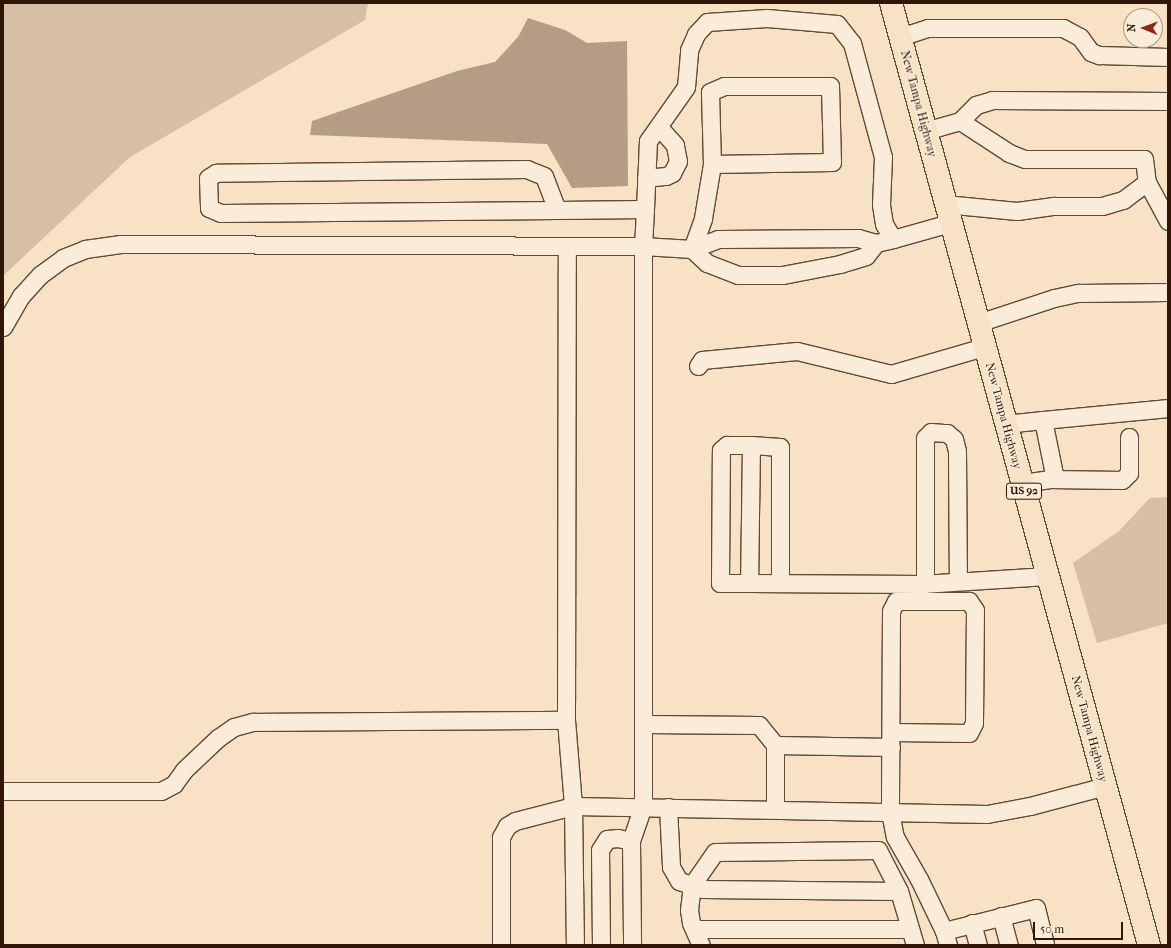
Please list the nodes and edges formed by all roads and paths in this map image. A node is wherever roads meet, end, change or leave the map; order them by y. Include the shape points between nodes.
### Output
1 (890, 3) edge
2 (900, 37) junction
3 (1168, 57) edge
4 (1168, 101) edge
5 (960, 121) junction
6 (659, 127) junction
7 (925, 130) junction
8 (712, 164) junction
9 (646, 178) junction
10 (1147, 182) junction
11 (645, 209) junction
12 (556, 210) junction
13 (948, 213) junction
14 (1168, 221) edge
15 (893, 239) junction
16 (876, 243) junction
17 (567, 246) junction
18 (643, 246) junction
19 (692, 249) junction
20 (1168, 292) edge
21 (978, 323) junction
22 (3, 327) edge
23 (984, 347) junction
24 (698, 366) dead end
25 (1168, 408) edge
26 (1043, 420) junction
27 (1006, 424) junction
28 (1129, 437) dead end
29 (751, 445) junction
30 (1055, 479) junction
31 (1022, 483) junction
32 (1048, 576) junction
33 (958, 581) junction
34 (749, 583) junction
35 (780, 583) junction
36 (925, 584) junction
37 (566, 720) junction
38 (643, 724) junction
39 (891, 740) junction
40 (775, 745) junction
41 (1105, 786) junction
42 (3, 791) edge
43 (573, 806) junction
44 (643, 806) junction
45 (668, 807) junction
46 (775, 809) junction
47 (890, 812) junction
48 (631, 841) junction
49 (692, 885) junction
50 (899, 891) junction
51 (1001, 916) junction
52 (972, 923) junction
53 (695, 929) junction
54 (910, 929) junction
55 (946, 938) edge
56 (501, 945) edge
57 (575, 945) edge
58 (601, 945) edge
59 (632, 945) edge
60 (701, 945) edge
61 (915, 945) edge
62 (978, 945) edge
63 (1009, 945) edge
64 (1045, 945) edge
65 (1149, 945) edge

1 - 2 main road, New Tampa Highway / US 92
2 - 3 lane via 928,28 1063,28 1080,37 1091,52 1099,55
2 - 7 main road, New Tampa Highway / US 92
4 - 5 lane via 992,100 976,106
5 - 7 lane
5 - 10 lane via 1009,153 1025,159 1144,159
6 - 9 lane via 648,141
6 - 9 lane via 675,145 678,161 672,173
6 - 15 lane via 686,86 689,50 696,34 707,22 767,18 837,24 852,43 883,158 881,205 884,224
7 - 13 main road, New Tampa Highway / US 92
8 - 8 lane via 710,92 724,86 830,86 832,162
8 - 19 lane via 703,218
9 - 11 lane
10 - 13 lane via 1123,200 1102,206 1054,206 1017,211
10 - 14 lane
11 - 12 lane
11 - 18 lane
12 - 12 lane via 221,213 209,208 208,178 216,173 527,169 544,176
13 - 15 lane
13 - 21 main road, New Tampa Highway / US 92
15 - 16 lane
16 - 19 lane via 858,238 718,239
16 - 19 lane via 866,256 783,275 738,275 707,263
17 - 18 lane
17 - 22 lane via 120,244 85,248 63,258 40,275 21,296
17 - 37 lane
18 - 19 lane
18 - 38 lane
20 - 21 lane via 1078,293 1054,298
21 - 23 main road, New Tampa Highway / US 92
23 - 24 lane via 891,374 797,351 702,360
23 - 27 main road, New Tampa Highway / US 92
25 - 26 lane
26 - 27 lane
26 - 30 lane
27 - 31 main road, New Tampa Highway / US 92
28 - 30 lane via 1129,473 1122,480
29 - 34 lane
29 - 34 lane via 727,445 720,450 720,582
29 - 35 lane via 780,447
30 - 31 lane
31 - 32 main road, New Tampa Highway / US 92
32 - 33 lane
32 - 41 main road, New Tampa Highway / US 92
33 - 36 lane
33 - 36 lane via 957,451 954,439 948,433 931,432 925,438
34 - 35 lane
35 - 36 lane
37 - 42 lane via 253,722 234,727 218,738 184,770 174,784 161,791
37 - 43 lane
38 - 40 lane via 759,725
38 - 44 lane
39 - 39 lane via 892,611 896,601 969,601 975,610 974,723 969,732
39 - 40 lane
39 - 47 lane
40 - 46 lane
41 - 47 lane via 988,814
41 - 65 main road, New Tampa Highway / US 92
43 - 44 lane
43 - 56 lane via 516,820 507,826 501,837
43 - 57 lane
44 - 45 lane
44 - 48 lane
45 - 46 lane
45 - 49 lane via 671,867 679,881
46 - 47 lane
47 - 55 lane via 895,837
48 - 58 lane via 607,839 600,850
48 - 59 lane
49 - 50 lane via 703,889
49 - 50 lane via 715,852 878,850
49 - 53 lane via 689,910 691,923
50 - 54 lane
51 - 52 lane
51 - 63 lane
51 - 64 lane via 1036,908
52 - 55 lane
52 - 62 lane
53 - 54 lane
53 - 60 lane
54 - 61 lane

